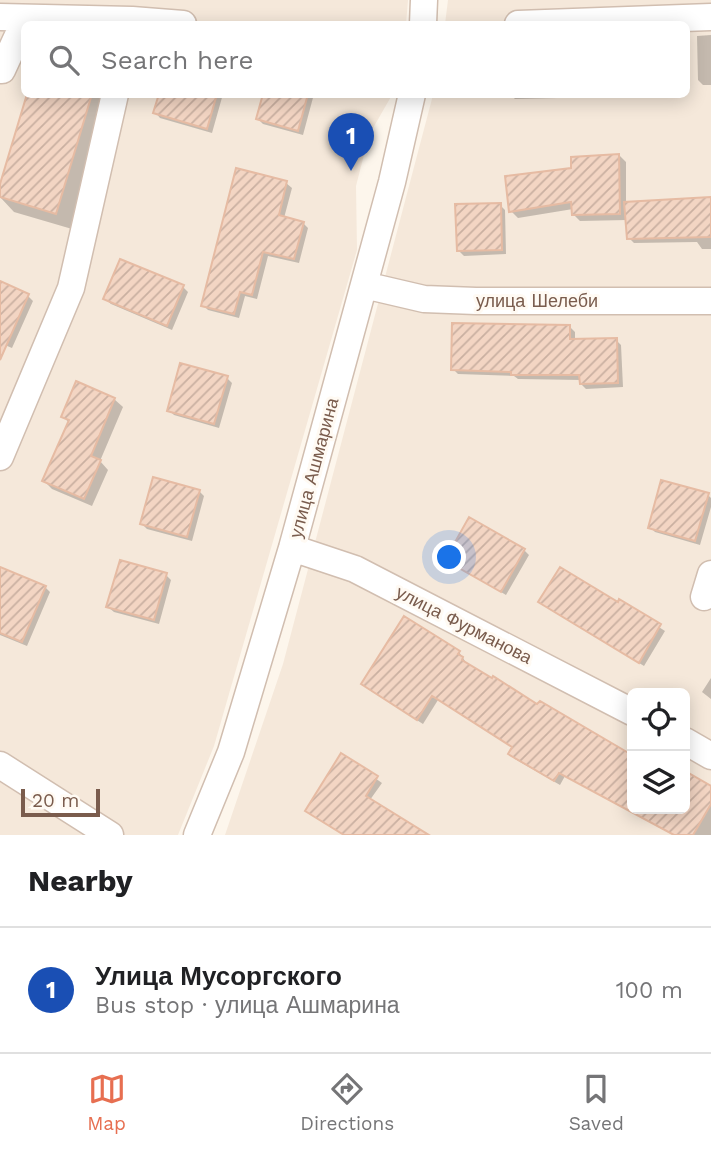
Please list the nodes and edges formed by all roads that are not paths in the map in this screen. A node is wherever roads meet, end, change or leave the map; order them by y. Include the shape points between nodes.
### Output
1 (424, 0) edge
2 (13, 17) edge
3 (711, 17) edge
4 (108, 21) edge
5 (423, 21) edge
6 (601, 21) edge
7 (0, 70) edge
8 (114, 98) edge
9 (411, 98) edge
10 (365, 285) junction
11 (711, 301) edge
12 (0, 457) edge
13 (292, 548) junction
14 (627, 709) edge
15 (690, 744) edge
16 (711, 756) edge
17 (0, 765) edge
18 (110, 835) edge
19 (197, 835) edge

1 - 5 street
2 - 4 street
2 - 7 street
3 - 6 street
8 - 12 street via 71,288
9 - 10 street, улица Ашмарина
10 - 11 street, улица Шелеби via 424,299
10 - 13 street, улица Ашмарина
13 - 14 street, улица Фурманова via 355,569
13 - 19 street, улица Ашмарина via 231,752
15 - 16 street
17 - 18 street

